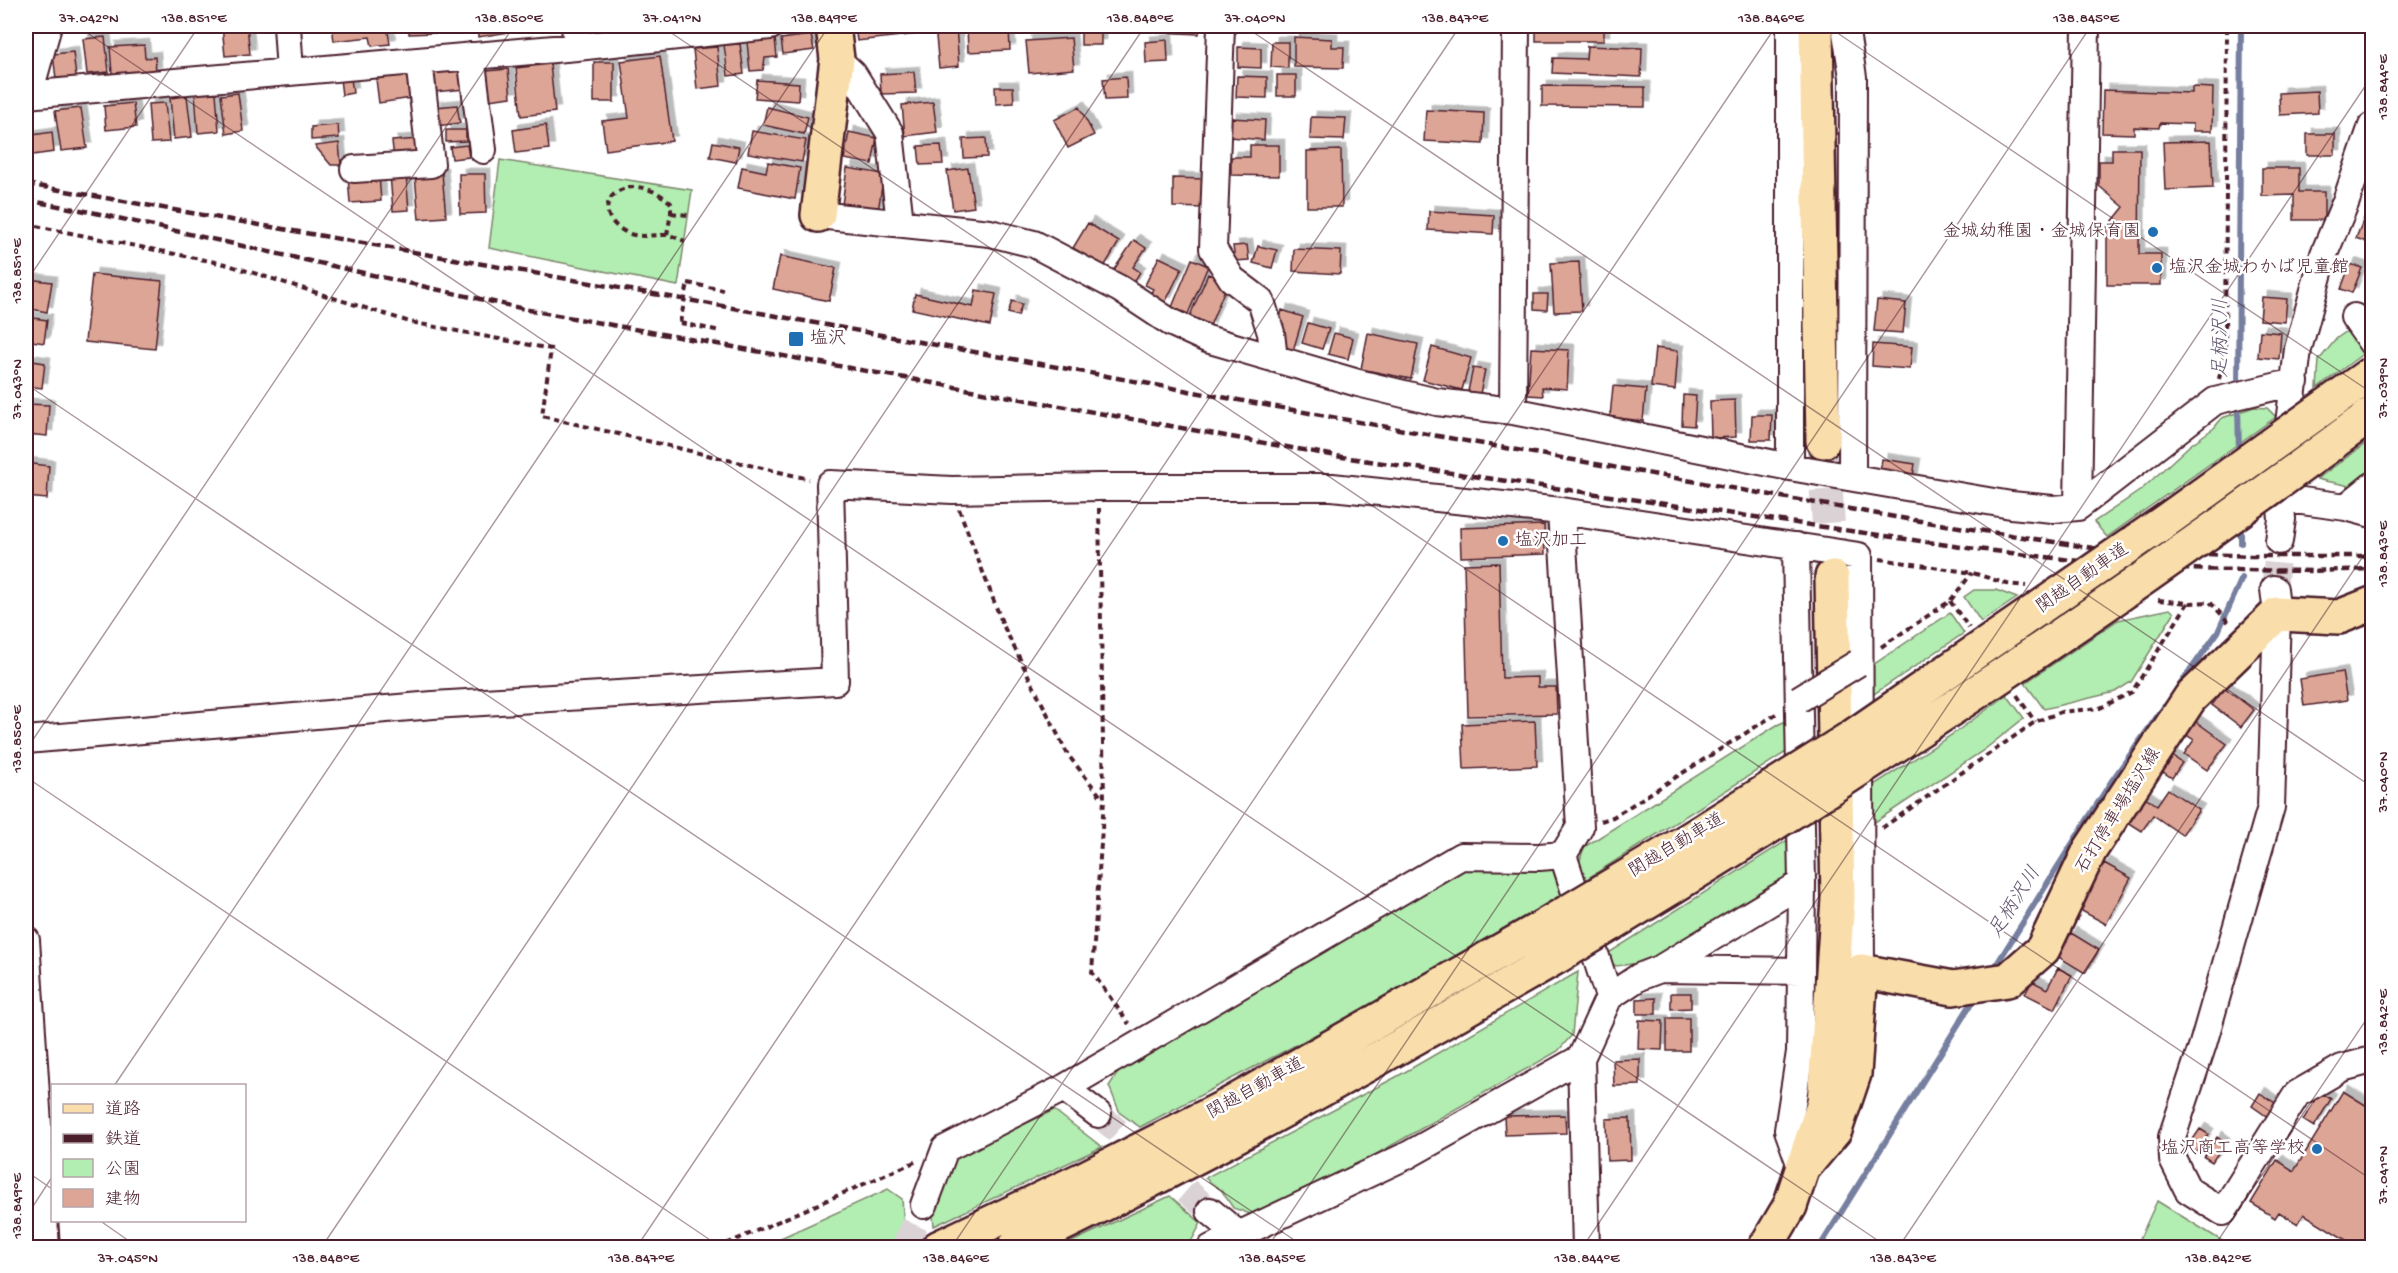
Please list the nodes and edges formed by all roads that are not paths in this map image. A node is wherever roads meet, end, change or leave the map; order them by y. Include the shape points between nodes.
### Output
1 (48, 26) edge
2 (287, 26) edge
3 (770, 26) edge
4 (834, 26) edge
5 (1221, 26) edge
6 (1516, 26) edge
7 (1790, 26) edge
8 (1816, 26) edge
9 (1845, 26) edge
10 (2086, 26) edge
11 (576, 36) edge
12 (471, 56) junction
13 (837, 59) junction
14 (419, 61) junction
15 (290, 72) junction
16 (27, 95) edge
17 (2373, 126) edge
18 (483, 150) dead end
19 (354, 169) dead end
20 (818, 215) joint
21 (900, 223) junction
22 (2354, 318) dead end
23 (2373, 343) edge
24 (1274, 359) junction
25 (2373, 373) edge
26 (2295, 382) junction
27 (1513, 411) junction
28 (2373, 414) edge
29 (1823, 441) tunnel mouth
30 (1790, 467) junction
31 (1852, 477) junction
32 (2373, 486) edge
33 (2280, 498) junction
34 (2078, 507) junction
35 (2346, 507) junction
36 (1561, 511) junction
37 (2373, 514) edge
38 (2279, 541) tunnel mouth
39 (1796, 546) junction
40 (1832, 577) tunnel mouth
41 (2275, 602) junction
42 (2373, 604) edge
43 (1858, 663) junction
44 (1798, 699) junction
45 (26, 740) edge
46 (1563, 855) junction
47 (1802, 883) junction
48 (26, 940) edge
49 (1660, 969) junction
50 (1801, 971) junction
51 (1861, 971) junction
52 (1609, 997) junction
53 (1581, 1058) junction
54 (2373, 1060) edge
55 (1064, 1088) junction
56 (1098, 1114) tunnel mouth
57 (1802, 1169) junction
58 (924, 1205) tunnel mouth
59 (1210, 1210) tunnel mouth
60 (1239, 1235) junction
61 (46, 1248) edge
62 (938, 1248) edge
63 (1014, 1248) edge
64 (1212, 1248) edge
65 (1586, 1248) edge
66 (1765, 1248) edge

1 - 16 street
2 - 15 street
3 - 11 street
4 - 13 main road
5 - 24 street via 1213,249 1232,279 1261,301
6 - 27 street
7 - 30 street
8 - 29 main road
9 - 31 street via 1853,77
10 - 34 street
11 - 12 street
12 - 14 street
12 - 18 street
13 - 20 main road
13 - 21 street via 853,74 890,133
14 - 15 street
14 - 19 street via 431,164
15 - 16 street
17 - 26 street via 2324,254 2298,349
20 - 21 street
21 - 24 street via 990,233 1034,244 1120,289 1170,322 1207,339
22 - 23 street
24 - 27 street via 1437,402
25 - 62 main road, 関越自動車道, bridge via 1849,739 1690,840 1227,1106
26 - 33 street
26 - 34 street via 2218,400
27 - 30 street
28 - 63 main road, 関越自動車道, bridge via 2035,652 1706,868 1391,1052 1240,1135
30 - 31 street
31 - 34 street via 2011,505
32 - 35 street
33 - 35 street
33 - 38 street
35 - 37 street
36 - 39 street
36 - 45 street via 1332,488 952,490 831,483 835,681 433,705
36 - 46 street via 1580,827
39 - 43 street via 1858,556
39 - 44 street
40 - 57 main road via 1838,898 1824,1103
41 - 42 main road via 2339,617
41 - 51 main road, 石打停車場塩沢線 via 2190,698 2090,850 2043,949 2008,980 1953,988
41 - 54 street via 2271,807 2204,1044 2172,1137 2173,1160 2188,1190 2223,1212 2297,1094 2342,1068
43 - 44 street, bridge
43 - 51 street
44 - 47 street
46 - 52 street
46 - 55 street via 1461,856
47 - 49 street
47 - 50 street
48 - 61 street
49 - 50 street
49 - 52 street via 1639,977
50 - 57 street via 1800,1052 1788,1130
51 - 57 main road via 1854,1074 1835,1130
52 - 53 street
53 - 60 street via 1408,1155
53 - 65 street
55 - 56 street
55 - 58 street via 945,1149
57 - 66 main road via 1790,1206
59 - 60 street
60 - 64 street

